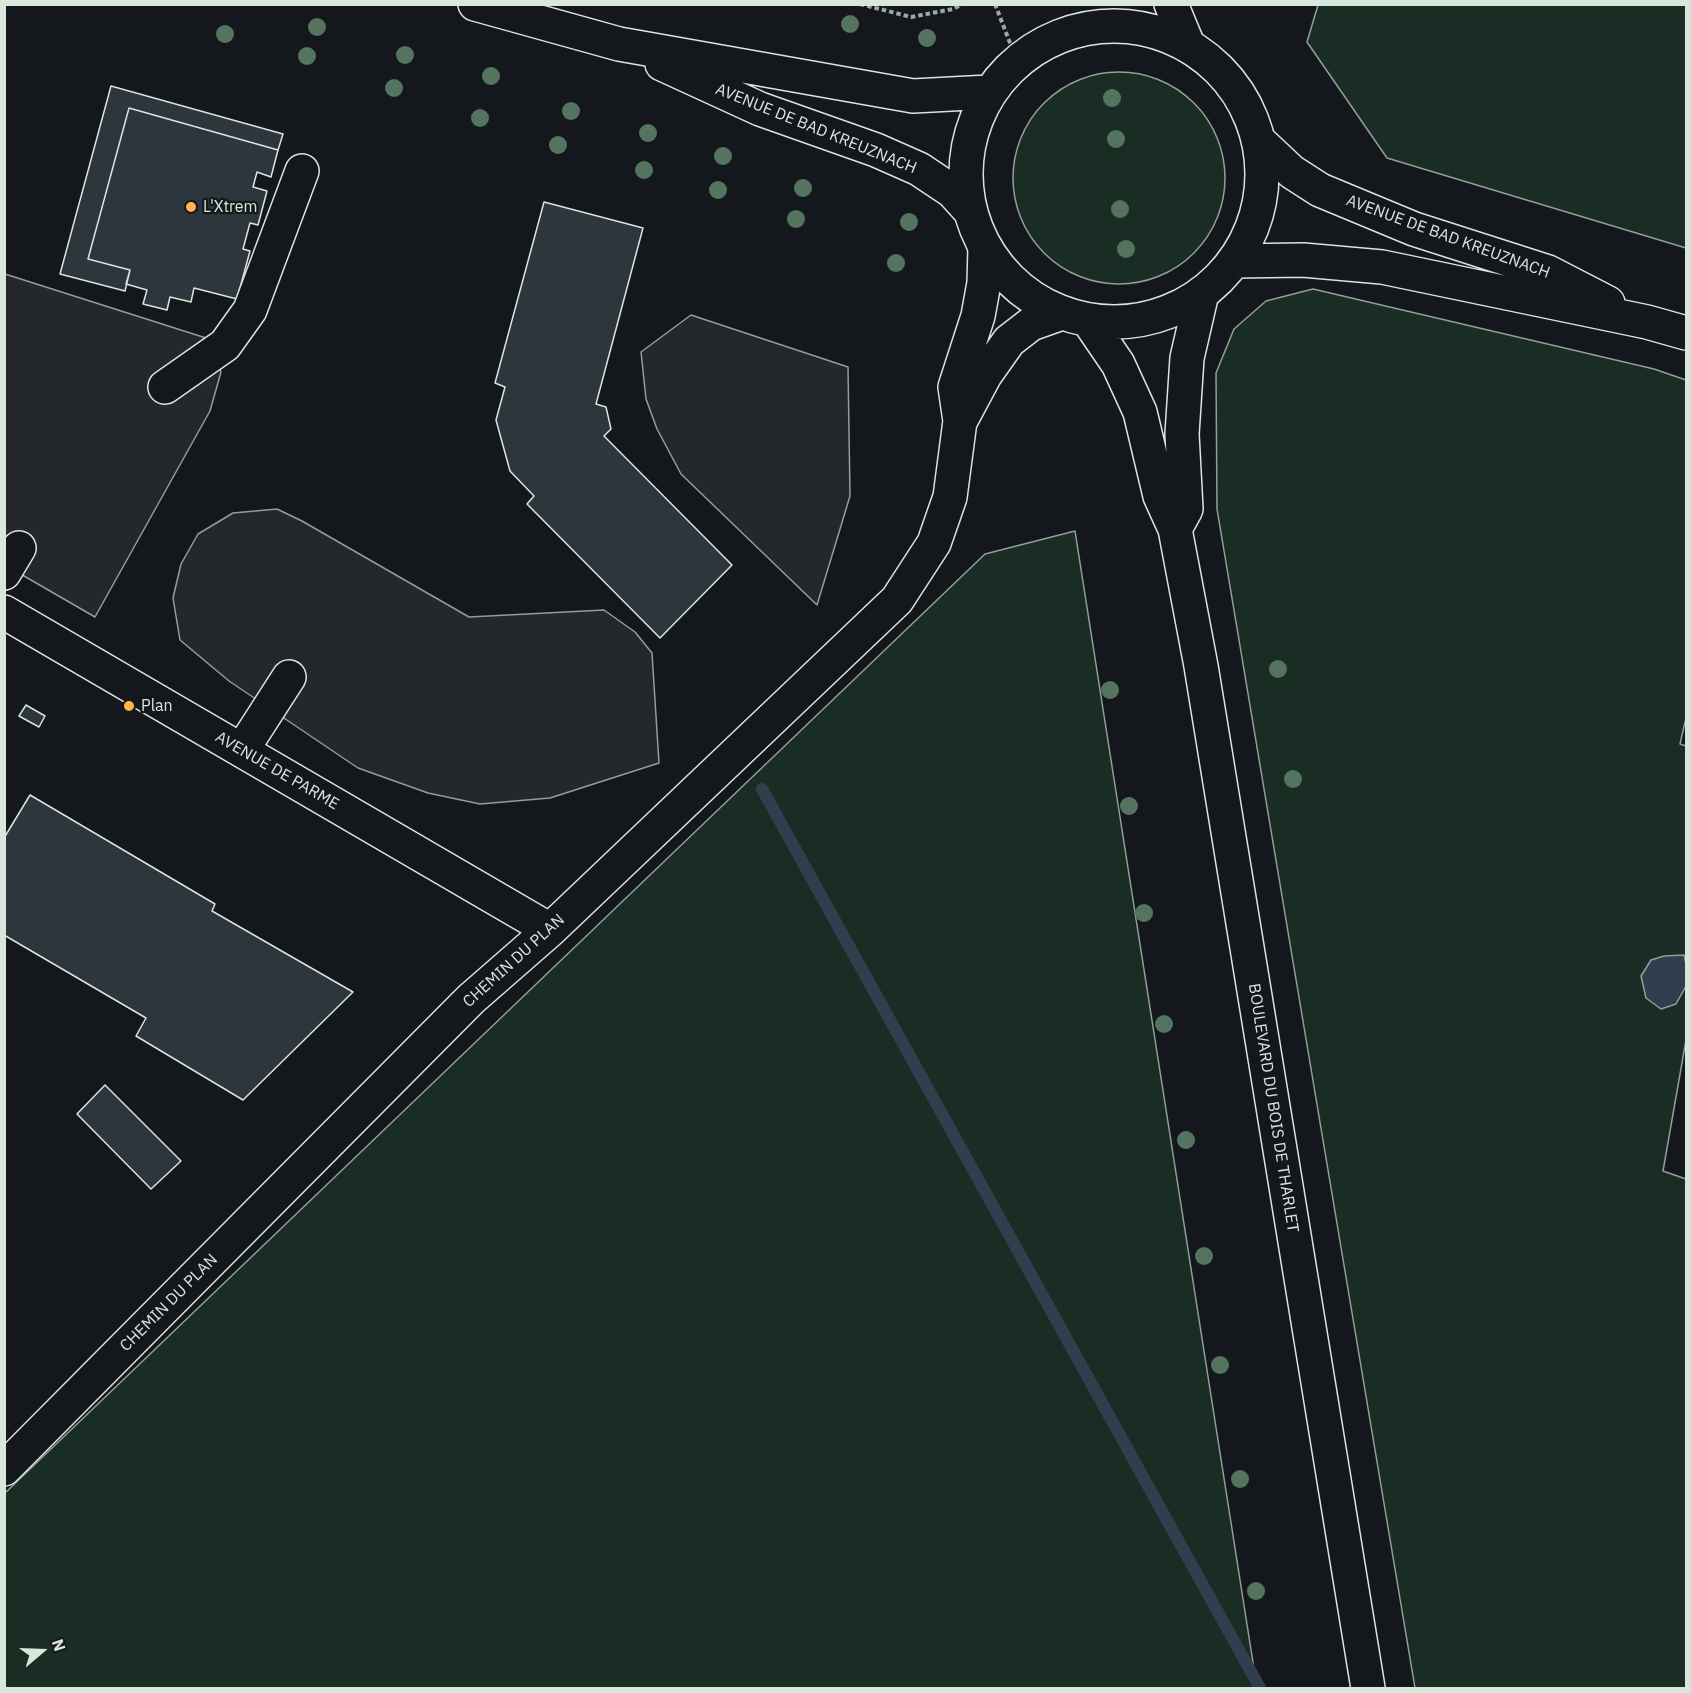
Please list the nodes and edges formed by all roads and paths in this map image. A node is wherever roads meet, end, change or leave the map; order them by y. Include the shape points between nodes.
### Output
1 (475, 4) edge
2 (860, 4) edge
3 (963, 4) edge
4 (995, 4) edge
5 (1082, 4) edge
6 (1171, 4) edge
7 (1067, 34) junction
8 (620, 44) junction
9 (1188, 45) junction
10 (1017, 61) junction
11 (989, 92) junction
12 (1258, 140) junction
13 (302, 171) dead end
14 (971, 212) junction
15 (985, 248) junction
16 (1234, 261) junction
17 (1202, 293) junction
18 (1075, 317) junction
19 (1647, 322) junction
20 (1686, 333) edge
21 (165, 387) dead end
22 (960, 421) junction
23 (1175, 529) junction
24 (4, 612) edge
25 (290, 677) dead end
26 (242, 750) junction
27 (550, 930) junction
28 (4, 1469) edge
29 (1368, 1689) edge

1 - 8 main road, AVENUE DE BAD KREUZNACH
2 - 3 path via 911,17
4 - 10 path
5 - 7 main road
6 - 9 main road
7 - 9 main road via 1112,25 1152,30
7 - 10 main road via 1045,42
8 - 11 main road, AVENUE DE BAD KREUZNACH via 913,96
8 - 14 main road, AVENUE DE BAD KREUZNACH via 760,109 919,169 952,191
9 - 12 main road via 1220,70 1244,102
10 - 11 main road
11 - 14 main road via 972,130 965,171
12 - 16 main road via 1262,182 1254,224
12 - 19 main road, AVENUE DE BAD KREUZNACH via 1292,172 1320,190 1414,229 1548,272
13 - 21 main road via 250,310 225,345
14 - 15 main road
15 - 18 main road via 1022,291
15 - 22 main road, CHEMIN DU PLAN via 978,316 955,387
16 - 17 main road
16 - 19 main road, AVENUE DE BAD KREUZNACH via 1303,260 1382,267
17 - 18 main road via 1168,313 1140,321 1114,323
17 - 23 main road via 1187,357 1182,434 1186,509
18 - 22 main road, CHEMIN DU PLAN via 1032,324 1009,341
18 - 23 main road, BOULEVARD DU BOIS DE THARLET via 1118,364 1140,412 1160,496
19 - 20 main road, AVENUE DE BAD KREUZNACH
22 - 27 main road, CHEMIN DU PLAN via 950,497 934,543 897,600
23 - 29 main road, BOULEVARD DU BOIS DE THARLET via 1203,678
24 - 26 main road, AVENUE DE PARME
25 - 26 main road
26 - 27 main road, AVENUE DE PARME
27 - 28 main road, CHEMIN DU PLAN via 471,999

